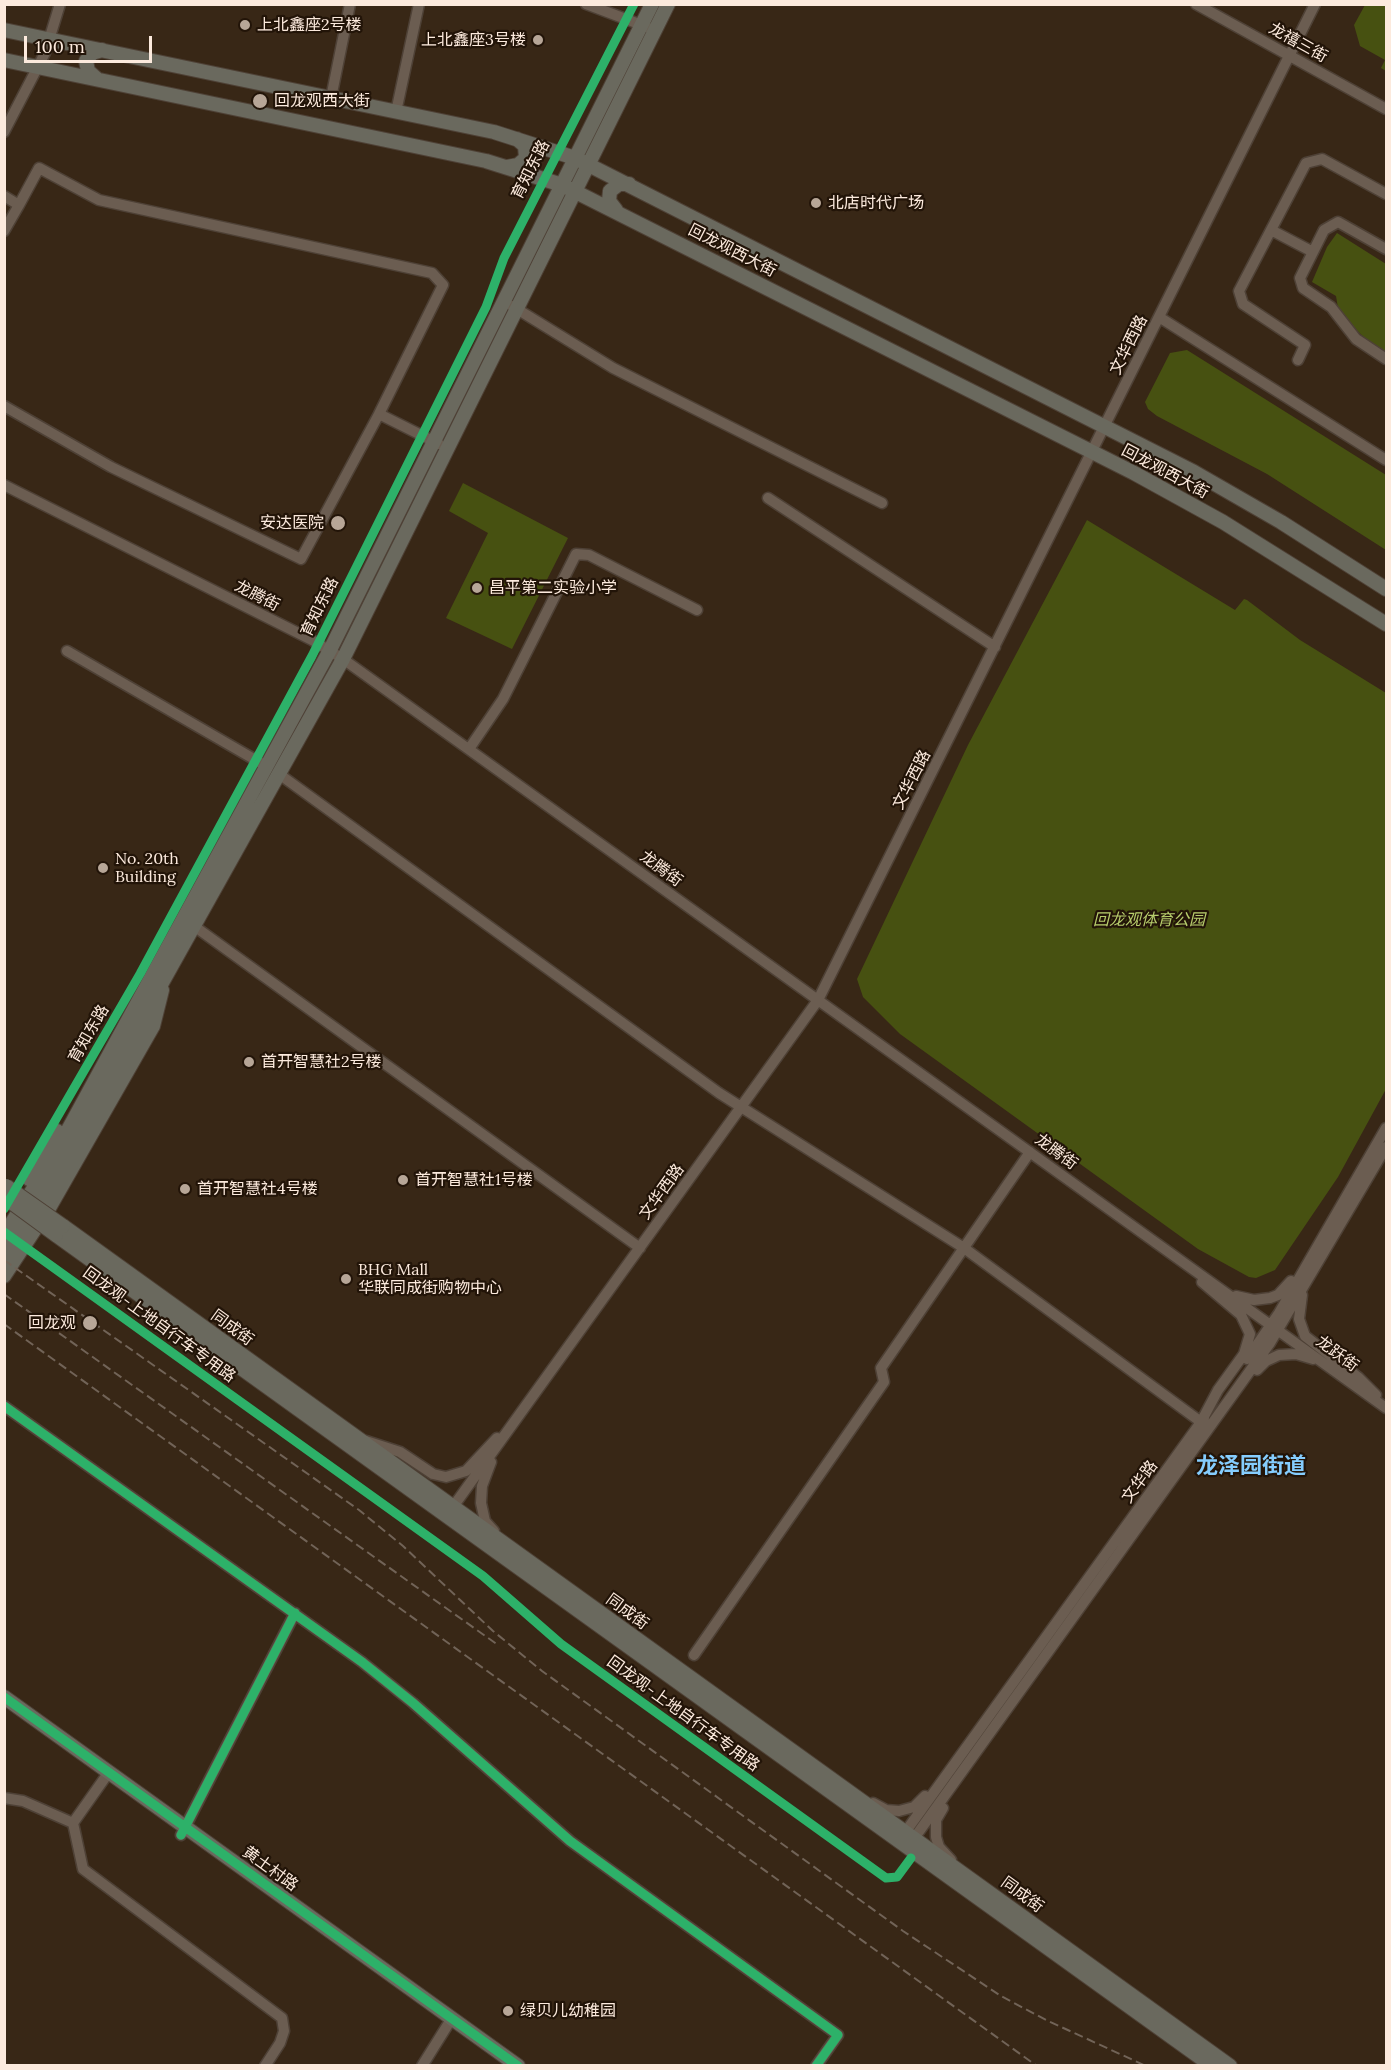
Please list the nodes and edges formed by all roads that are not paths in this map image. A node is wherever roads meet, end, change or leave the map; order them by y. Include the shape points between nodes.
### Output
1 (60, 4) edge
2 (350, 4) edge
3 (419, 4) edge
4 (586, 4) edge
5 (652, 4) edge
6 (668, 4) edge
7 (1196, 4) edge
8 (1316, 4) edge
9 (642, 25) junction
10 (4, 30) edge
11 (656, 30) junction
12 (50, 39) junction
13 (102, 50) junction
14 (1290, 56) junction
15 (4, 60) edge
16 (39, 67) junction
17 (99, 80) junction
18 (331, 98) junction
19 (1386, 109) edge
20 (396, 112) junction
21 (4, 132) edge
22 (517, 139) junction
23 (575, 158) junction
24 (589, 164) junction
25 (507, 167) junction
26 (562, 185) junction
27 (631, 185) junction
28 (576, 191) junction
29 (1386, 194) edge
30 (4, 196) edge
31 (19, 205) junction
32 (618, 212) junction
33 (1271, 230) junction
34 (4, 231) edge
35 (1386, 249) edge
36 (1313, 252) junction
37 (504, 301) junction
38 (517, 309) junction
39 (1160, 317) junction
40 (1386, 358) edge
41 (1298, 360) dead end
42 (4, 406) edge
43 (379, 414) junction
44 (1105, 427) junction
45 (434, 442) junction
46 (448, 448) junction
47 (1092, 452) junction
48 (1386, 460) edge
49 (4, 486) edge
50 (768, 498) dead end
51 (882, 502) dead end
52 (1386, 589) edge
53 (697, 610) dead end
54 (1386, 624) edge
55 (995, 646) junction
56 (330, 650) junction
57 (67, 651) dead end
58 (343, 659) junction
59 (469, 750) junction
60 (266, 766) junction
61 (279, 774) junction
62 (194, 926) junction
63 (161, 971) junction
64 (818, 1000) junction
65 (741, 1107) junction
66 (1386, 1128) edge
67 (1386, 1147) edge
68 (1030, 1152) junction
69 (5, 1189) edge
70 (1338, 1211) junction
71 (4, 1218) edge
72 (59, 1230) junction
73 (4, 1235) edge
74 (640, 1248) junction
75 (964, 1248) junction
76 (4, 1254) edge
77 (1180, 1259) junction
78 (1313, 1272) junction
79 (1200, 1274) junction
80 (4, 1276) edge
81 (1274, 1327) junction
82 (1337, 1372) junction
83 (4, 1406) edge
84 (1386, 1407) edge
85 (520, 1414) junction
86 (1205, 1425) junction
87 (350, 1433) junction
88 (503, 1438) junction
89 (450, 1511) junction
90 (565, 1587) junction
91 (295, 1613) junction
92 (694, 1655) dead end
93 (4, 1697) edge
94 (4, 1708) edge
95 (982, 1726) junction
96 (807, 1761) junction
97 (968, 1764) junction
98 (106, 1776) junction
99 (4, 1798) edge
100 (73, 1823) junction
101 (184, 1831) junction
102 (907, 1840) junction
103 (1015, 1911) junction
104 (450, 2022) junction
105 (265, 2066) edge
106 (422, 2066) edge
107 (502, 2066) edge
108 (518, 2066) edge
109 (816, 2066) edge
110 (1212, 2066) edge
111 (1230, 2066) edge

1 - 12 street
2 - 18 street
3 - 20 street
4 - 9 street
5 - 9 main road, 育知东路
6 - 11 main road, 育知东路
7 - 14 street, 龙禧三街
8 - 14 street, 文华西路
9 - 11 street
9 - 23 main road, 育知东路
10 - 12 main road, 回龙观西大街
11 - 24 main road, 育知东路
12 - 13 main road, 回龙观西大街
12 - 16 street
13 - 17 main road via 92,53 86,64 90,74
13 - 18 main road, 回龙观西大街
14 - 19 street, 龙禧三街
14 - 39 street, 文华西路
15 - 16 main road, 回龙观西大街
16 - 17 main road, 回龙观西大街
16 - 21 street
17 - 25 main road, 回龙观西大街
18 - 20 main road, 回龙观西大街
20 - 22 main road, 回龙观西大街
22 - 23 main road, 回龙观西大街
22 - 25 main road via 525,146 526,158
23 - 24 main road, 回龙观西大街
23 - 26 main road, 育知东路
24 - 27 main road, 回龙观西大街
24 - 28 main road, 育知东路
25 - 26 main road, 回龙观西大街
26 - 28 main road, 回龙观西大街
26 - 37 main road, 育知东路
27 - 32 main road via 619,184 610,192 609,201
27 - 44 main road, 回龙观西大街
28 - 32 main road, 回龙观西大街
28 - 38 main road, 育知东路
29 - 33 street via 1322,159 1306,163
30 - 31 street
31 - 34 street
31 - 43 street via 39,168 99,200 432,273 443,285
32 - 47 main road, 回龙观西大街
33 - 36 street
33 - 41 street via 1239,291 1243,304 1305,345
35 - 36 street via 1338,222 1324,230
36 - 40 street via 1300,278 1303,288 1331,307 1356,339
37 - 38 street
37 - 45 main road, 育知东路
38 - 46 main road, 育知东路
38 - 51 street via 613,368
39 - 44 street, 文华西路
39 - 48 street
42 - 43 street via 111,467 301,559
43 - 45 street
44 - 47 street, 文华西路
44 - 52 main road, 回龙观西大街 via 1238,496
45 - 46 street
45 - 56 main road, 育知东路
46 - 58 main road, 育知东路
47 - 54 main road, 回龙观西大街 via 1223,522
47 - 55 street, 文华西路
49 - 56 street, 龙腾街
50 - 55 street
53 - 59 street via 589,555 576,554 503,699
55 - 64 street, 文华西路
56 - 58 street, 龙腾街
56 - 60 main road, 育知东路
57 - 60 street
58 - 59 street, 龙腾街
58 - 61 main road, 育知东路
59 - 64 street, 龙腾街
60 - 63 main road, 育知东路
61 - 62 main road, 育知东路
61 - 65 street
62 - 63 main road, 育知东路
62 - 74 street
63 - 71 main road via 125,1008
63 - 73 main road, 育知东路
63 - 76 main road, 育知东路 via 50,1184
63 - 80 main road via 153,1026 49,1208
64 - 65 street, 文华西路
64 - 68 street, 龙腾街
65 - 74 street, 文华西路
65 - 75 street
66 - 70 street, 文华路
67 - 78 street, 文华路
68 - 75 street
68 - 77 street, 龙腾街
69 - 72 main road, 同成街, bridge
70 - 79 street via 1286,1287 1274,1297 1246,1299
70 - 81 street, 文华路
72 - 87 main road, 同成街
72 - 89 main road, 同成街
74 - 85 street, 文华西路
75 - 86 street
75 - 92 street via 881,1368 884,1383
77 - 79 street, 龙腾街
77 - 86 street via 1241,1315 1249,1330 1244,1354 1218,1390
78 - 81 street, 文华路
78 - 84 street via 1300,1301 1302,1330 1309,1341 1359,1378
79 - 81 street, 龙腾街
81 - 82 street, 龙跃街
81 - 86 street, 文华路
82 - 84 street, 龙跃街
82 - 86 street via 1304,1356 1275,1356 1254,1372 1234,1400
83 - 91 street
85 - 87 street via 471,1467 450,1476 437,1475 400,1452
85 - 88 street, 文华西路
86 - 95 street, 文华路
86 - 97 street, 文华路
87 - 89 main road, 同成街
88 - 89 street, 文华西路
88 - 90 street via 482,1486 485,1521
89 - 90 main road, 同成街
89 - 102 main road, 同成街
90 - 96 main road, 同成街
91 - 101 street
91 - 109 street via 413,1703 570,1841 838,2035
93 - 98 main road, 黄土村路
94 - 98 main road, 黄土村路
95 - 96 street via 924,1798 914,1807 899,1811 881,1808
95 - 102 street, 文华路
96 - 102 main road, 同成街
97 - 102 street, 文华路
97 - 103 street via 938,1816 937,1842 947,1856
98 - 100 street
98 - 101 main road, 黄土村路
99 - 100 street via 23,1801
100 - 105 street via 82,1869 282,2018 285,2031
101 - 104 main road, 黄土村路
102 - 103 main road, 同成街
102 - 110 main road, 同成街
103 - 111 main road, 同成街
104 - 106 street
104 - 107 main road, 黄土村路
104 - 108 main road, 黄土村路

